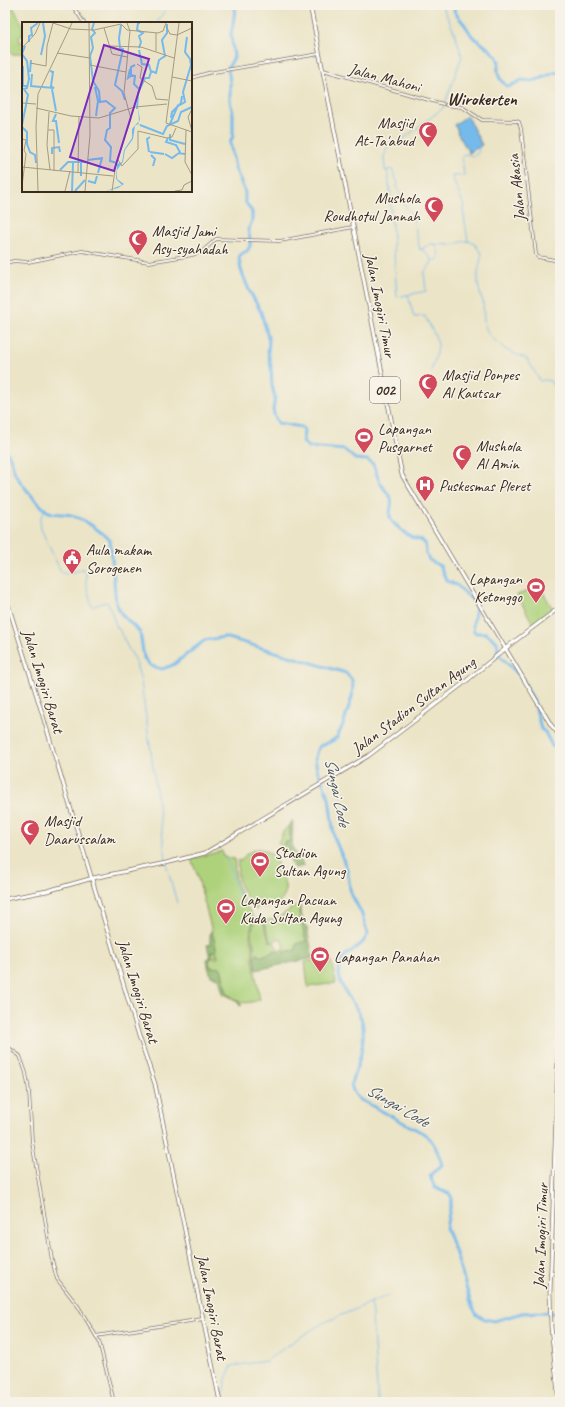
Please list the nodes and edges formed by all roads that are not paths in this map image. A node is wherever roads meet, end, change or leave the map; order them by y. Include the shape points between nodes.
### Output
1 (72, 5) edge
2 (310, 5) edge
3 (83, 22) edge
4 (319, 54) junction
5 (322, 70) junction
6 (192, 78) edge
7 (517, 121) joint
8 (353, 227) junction
9 (560, 261) edge
10 (5, 263) edge
11 (5, 595) edge
12 (560, 608) edge
13 (506, 648) junction
14 (560, 736) edge
15 (93, 878) junction
16 (5, 899) edge
17 (560, 999) edge
18 (5, 1045) edge
19 (550, 1273) junction
20 (560, 1274) edge
21 (203, 1319) junction
22 (96, 1336) junction
23 (114, 1402) edge
24 (220, 1402) edge
25 (559, 1402) edge

1 - 3 street
2 - 4 main road, Jalan Imogiri Timur / 002
4 - 5 main road, Jalan Imogiri Timur / 002
4 - 6 street
5 - 7 street, Jalan Mahoni via 462,108 482,120
5 - 8 main road, Jalan Imogiri Timur / 002
7 - 9 street, Jalan Akasia via 521,129 536,255
8 - 10 street via 280,242 216,240 192,256 149,262 82,250 28,262
8 - 13 main road, Jalan Imogiri Timur / 002 via 402,473
11 - 15 main road, Jalan Imogiri Barat
12 - 13 main road, Jalan Stadion Sultan Agung
13 - 14 main road, Jalan Imogiri Timur / 002
13 - 15 main road, Jalan Stadion Sultan Agung via 368,756 205,853
15 - 16 main road, Jalan Stadion Sultan Agung
15 - 21 main road, Jalan Imogiri Barat via 155,1084
17 - 19 main road, Jalan Imogiri Timur
18 - 22 street via 20,1056 26,1075 32,1142 56,1274
19 - 20 street
19 - 25 main road, Jalan Imogiri Timur via 550,1312
21 - 22 street
21 - 24 main road, Jalan Imogiri Barat
22 - 23 street

